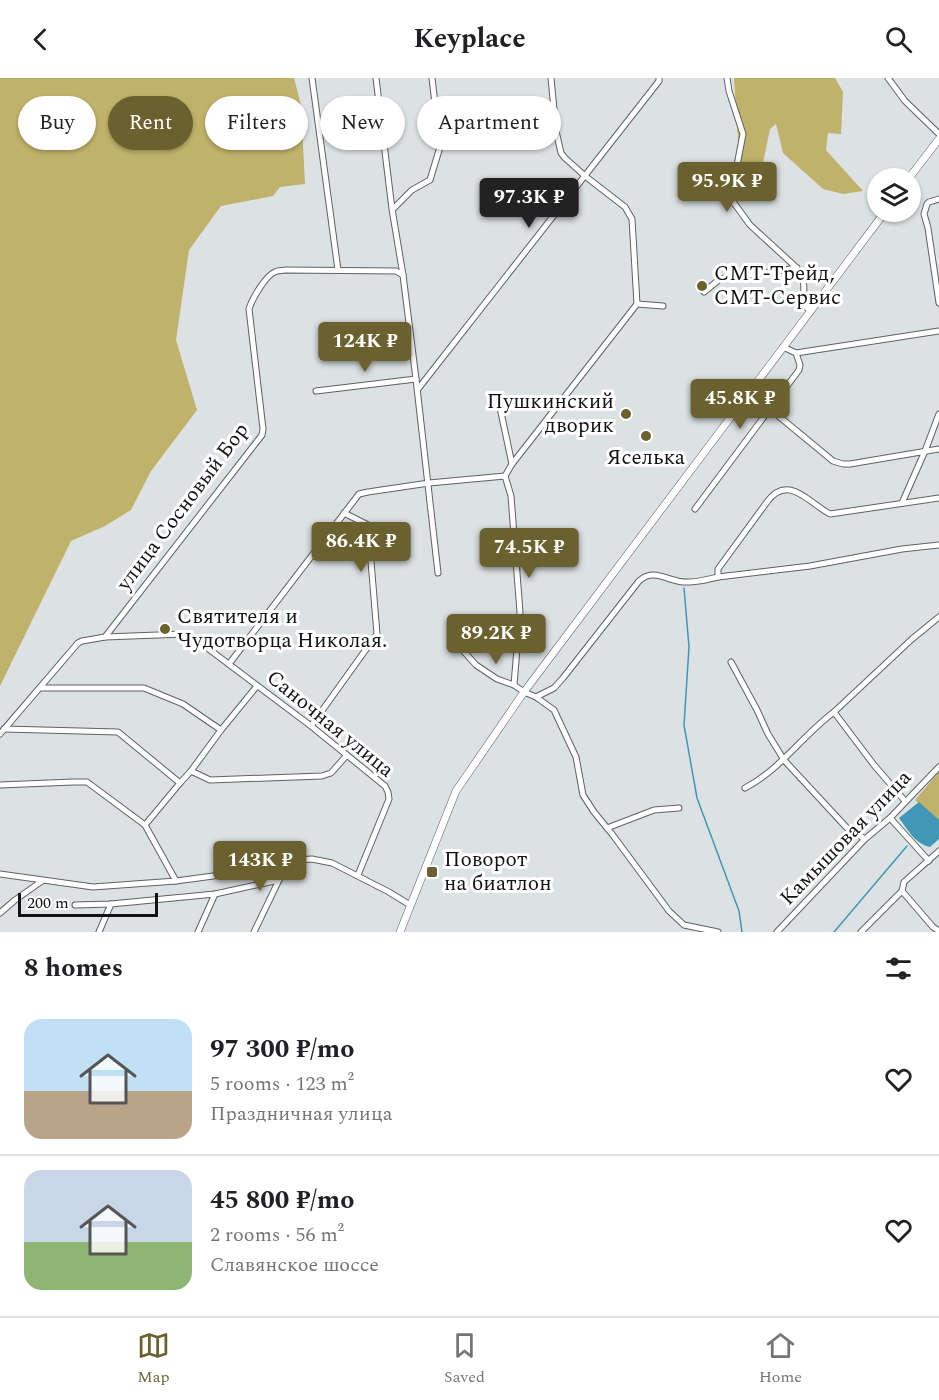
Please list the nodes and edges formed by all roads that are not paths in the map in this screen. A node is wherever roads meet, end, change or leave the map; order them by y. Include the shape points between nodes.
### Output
1 (312, 78) edge
2 (376, 78) edge
3 (432, 78) edge
4 (551, 78) edge
5 (659, 78) edge
6 (727, 78) edge
7 (888, 78) edge
8 (939, 134) edge
9 (939, 139) edge
10 (917, 168) edge
11 (585, 176) junction
12 (939, 199) edge
13 (392, 209) junction
14 (877, 222) edge
15 (797, 268) junction
16 (338, 270) junction
17 (403, 275) junction
18 (704, 292) dead end
19 (939, 303) edge
20 (637, 304) junction
21 (663, 306) dead end
22 (811, 310) junction
23 (939, 331) edge
24 (783, 348) junction
25 (796, 353) junction
26 (416, 379) junction
27 (418, 389) junction
28 (316, 391) dead end
29 (499, 403) dead end
30 (770, 409) junction
31 (939, 414) edge
32 (939, 449) edge
33 (925, 451) junction
34 (512, 465) junction
35 (505, 477) junction
36 (429, 483) junction
37 (939, 498) edge
38 (902, 503) junction
39 (695, 509) dead end
40 (344, 513) junction
41 (939, 545) edge
42 (438, 573) dead end
43 (718, 577) junction
44 (939, 617) edge
45 (105, 637) junction
46 (459, 646) dead end
47 (731, 662) dead end
48 (229, 664) junction
49 (257, 686) junction
50 (514, 686) junction
51 (40, 688) junction
52 (524, 692) junction
53 (536, 697) junction
54 (834, 712) junction
55 (311, 726) junction
56 (221, 730) junction
57 (2, 732) edge
58 (346, 755) junction
59 (784, 760) junction
60 (939, 766) edge
61 (191, 771) junction
62 (180, 783) junction
63 (0, 785) edge
64 (745, 788) dead end
65 (905, 801) junction
66 (679, 808) dead end
67 (890, 818) junction
68 (145, 825) junction
69 (607, 828) junction
70 (865, 839) junction
71 (939, 851) edge
72 (286, 861) junction
73 (929, 861) junction
74 (0, 874) edge
75 (358, 875) junction
76 (279, 880) junction
77 (42, 881) junction
78 (176, 882) junction
79 (902, 891) junction
80 (215, 894) junction
81 (111, 904) junction
82 (75, 905) dead end
83 (410, 905) junction
84 (0, 913) edge
85 (939, 931) edge
86 (99, 932) edge
87 (198, 932) edge
88 (254, 932) edge
89 (400, 932) edge
90 (718, 932) edge
91 (777, 932) edge
92 (861, 932) edge

1 - 16 street
2 - 13 street
3 - 13 street via 440,147 430,180
4 - 11 street via 561,153
5 - 11 street
6 - 15 street via 743,134 733,186 734,203 750,225
7 - 8 street
9 - 10 main road
11 - 20 street via 625,207 632,219
11 - 27 street
12 - 19 street via 929,202 924,214
13 - 17 street
14 - 22 main road
15 - 18 street via 720,279
15 - 22 street via 805,281 803,305
16 - 17 street, улица Сосновый Бор via 396,271
16 - 45 street, улица Сосновый Бор via 274,272 254,296 249,309 261,435
17 - 26 street
20 - 21 street
20 - 34 street
22 - 24 main road
23 - 25 street
24 - 25 street
24 - 52 main road
25 - 30 street via 799,370
26 - 27 street
26 - 28 street
27 - 36 street
29 - 34 street
30 - 33 street via 838,463
30 - 39 street
31 - 33 street
32 - 33 street
33 - 38 street
34 - 35 street
35 - 36 street
35 - 50 street via 511,496 520,612
36 - 40 street via 359,494
36 - 42 street
37 - 38 street
38 - 43 street via 830,514 795,490 782,490 771,496 718,568
40 - 48 street
40 - 55 street via 368,525 377,634
41 - 43 street
43 - 53 street via 688,583 645,575 554,688
44 - 54 street
45 - 48 street, Саночная улица via 184,634
45 - 51 street via 82,640
46 - 50 street via 476,665
47 - 59 street
48 - 49 street, Саночная улица
49 - 55 street, Саночная улица
49 - 56 street
50 - 52 street
51 - 56 street via 144,688 183,704
51 - 57 street
52 - 53 street
52 - 83 main road via 456,791
53 - 69 street via 554,710 576,757 583,795
54 - 59 street
54 - 65 street
55 - 58 street, Саночная улица
56 - 61 street
57 - 62 street via 118,732
58 - 61 street via 331,773 322,776 210,780
58 - 75 street, Саночная улица via 388,792
59 - 64 street
59 - 70 street via 847,828
60 - 65 street, Камышовая улица
61 - 62 street
62 - 68 street
63 - 68 street via 87,782
65 - 67 street, Камышовая улица
66 - 69 street via 654,810
67 - 70 street, Камышовая улица
67 - 73 street
68 - 78 street
69 - 90 street via 678,920 684,925
70 - 91 street, Камышовая улица
71 - 73 street
72 - 75 street via 312,859
72 - 76 street
72 - 78 street
73 - 79 street via 904,882
74 - 77 street
75 - 83 street
76 - 80 street
76 - 88 street
77 - 78 street via 93,887
77 - 84 street
79 - 85 street
79 - 92 street
80 - 81 street
80 - 87 street
81 - 82 street
81 - 86 street
83 - 89 main road

